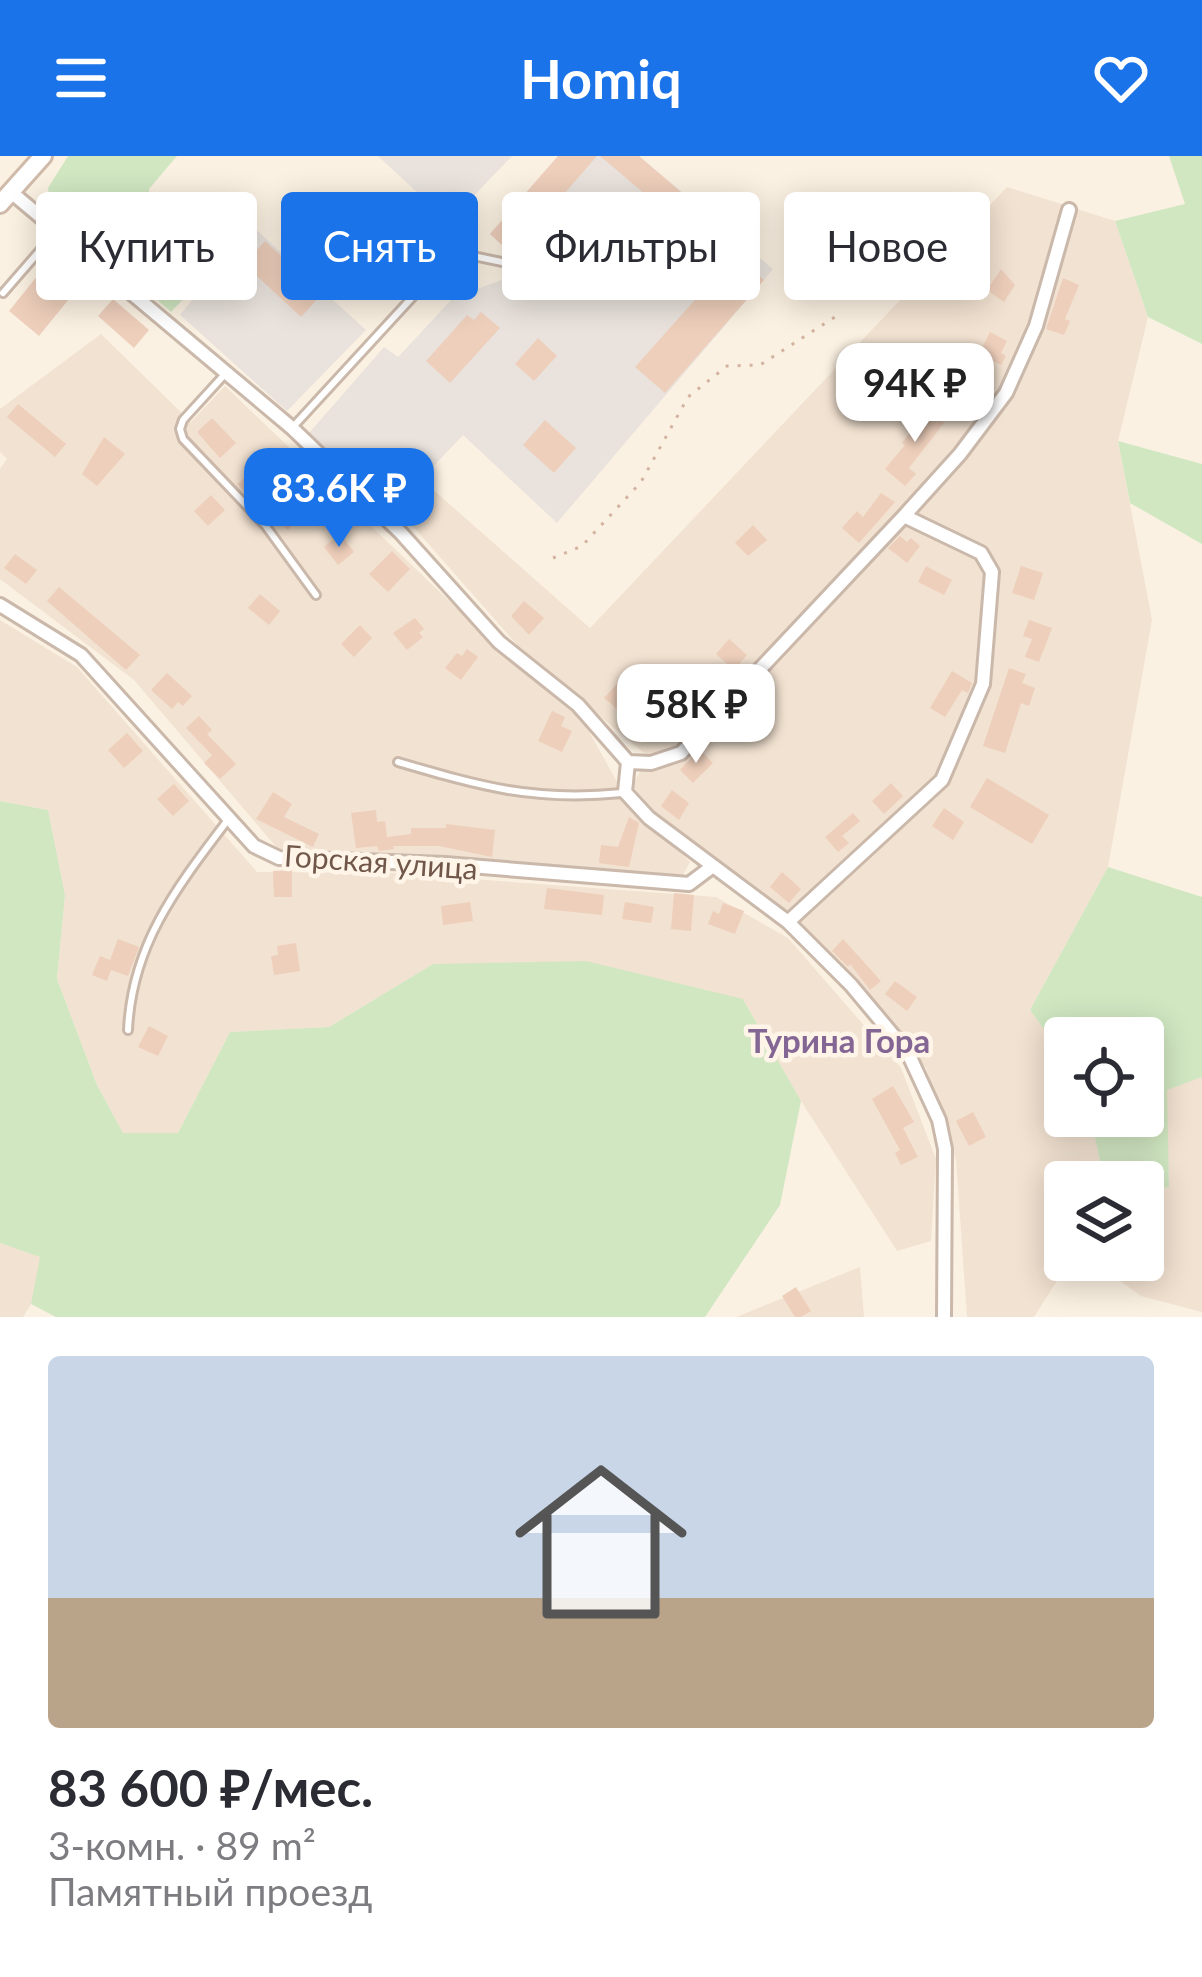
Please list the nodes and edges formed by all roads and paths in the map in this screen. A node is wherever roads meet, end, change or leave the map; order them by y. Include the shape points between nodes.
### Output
1 (43, 156) edge
2 (5, 198) edge
3 (1070, 210) dead end
4 (36, 219) edge
5 (36, 255) edge
6 (502, 263) edge
7 (3, 293) dead end
8 (138, 300) edge
9 (838, 315) dead end
10 (226, 373) junction
11 (292, 428) junction
12 (904, 516) junction
13 (554, 558) dead end
14 (316, 595) dead end
15 (0, 605) edge
16 (398, 762) dead end
17 (628, 762) junction
18 (626, 792) junction
19 (230, 819) junction
20 (712, 866) junction
21 (788, 922) junction
22 (128, 1030) dead end
23 (944, 1317) edge

1 - 2 main road
2 - 4 street
3 - 12 street via 1036,326 1006,393
5 - 7 lane
6 - 11 lane via 454,253
8 - 10 street
9 - 13 path via 760,365 727,366 688,397 640,482 582,546
10 - 11 street
10 - 14 lane via 184,420 183,439 266,525
11 - 17 street
12 - 17 street via 681,753
12 - 21 street via 981,553 992,572 983,684 942,780
15 - 19 street, Горская улица via 81,655
16 - 18 lane via 500,791
17 - 18 street
18 - 20 street
19 - 20 street, Горская улица via 254,846 279,858 689,884
19 - 22 lane via 169,898 130,989
20 - 21 street
21 - 23 street via 886,1024 922,1076 945,1149

